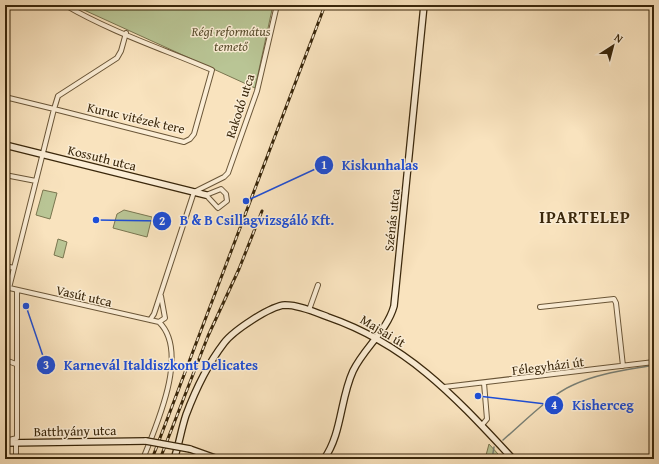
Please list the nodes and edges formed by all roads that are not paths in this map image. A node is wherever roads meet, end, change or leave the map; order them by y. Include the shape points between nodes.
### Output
1 (65, 5) edge
2 (277, 5) edge
3 (424, 5) edge
4 (126, 33) junction
5 (5, 97) edge
6 (54, 109) junction
7 (5, 146) edge
8 (42, 154) junction
9 (5, 175) edge
10 (36, 181) junction
11 (194, 192) junction
12 (206, 195) junction
13 (5, 266) edge
14 (14, 268) junction
15 (318, 285) dead end
16 (7, 288) edge
17 (163, 288) junction
18 (17, 291) junction
19 (540, 307) dead end
20 (309, 310) junction
21 (150, 320) junction
22 (159, 322) junction
23 (376, 338) junction
24 (388, 346) junction
25 (365, 352) junction
26 (5, 360) edge
27 (654, 362) edge
28 (16, 364) junction
29 (623, 366) junction
30 (484, 383) junction
31 (444, 387) junction
32 (482, 425) junction
33 (16, 440) junction
34 (5, 442) edge
35 (16, 459) edge
36 (143, 459) edge
37 (174, 459) edge
38 (218, 459) edge
39 (324, 459) edge
40 (513, 459) edge

1 - 4 street, Kuruc vitézek tere
2 - 11 street, Rakodó utca via 257,91 228,173
3 - 23 main road, Szénás utca via 394,306 389,319
4 - 6 street via 117,58 58,96
4 - 6 street, Kuruc vitézek tere via 212,70 194,134 190,139 184,142
5 - 6 street, Kuruc vitézek tere
6 - 8 street
7 - 8 main road, Kossuth utca
8 - 10 street
8 - 11 main road, Kossuth utca
9 - 10 street
10 - 14 street
11 - 12 main road, Kossuth utca
11 - 17 street
12 - 12 street via 218,208 227,201 223,190
13 - 14 street
14 - 16 street
15 - 20 street
16 - 18 street, Vasút utca
17 - 21 street
17 - 22 street via 161,300 165,318
18 - 21 street, Vasút utca
18 - 28 street
19 - 29 street via 614,299
20 - 23 main road, Majsai út via 348,324
20 - 37 main road, Majsai út via 285,305 272,309 232,335 212,360 189,408
21 - 22 street, Vasút utca
22 - 36 street via 172,346 171,373
23 - 24 main road, Majsai út
23 - 25 main road
24 - 25 main road via 376,345
24 - 31 main road, Majsai út
25 - 39 main road via 353,373 333,445
26 - 28 street
27 - 29 street, Félegyházi út
28 - 33 street
29 - 30 street, Félegyházi út
30 - 31 street, Félegyházi út
30 - 32 street via 487,419
31 - 32 main road, Majsai út
32 - 40 main road, Majsai út
33 - 34 main road, Batthyány utca
33 - 35 street
33 - 38 main road, Batthyány utca, bridge via 146,441 190,449

